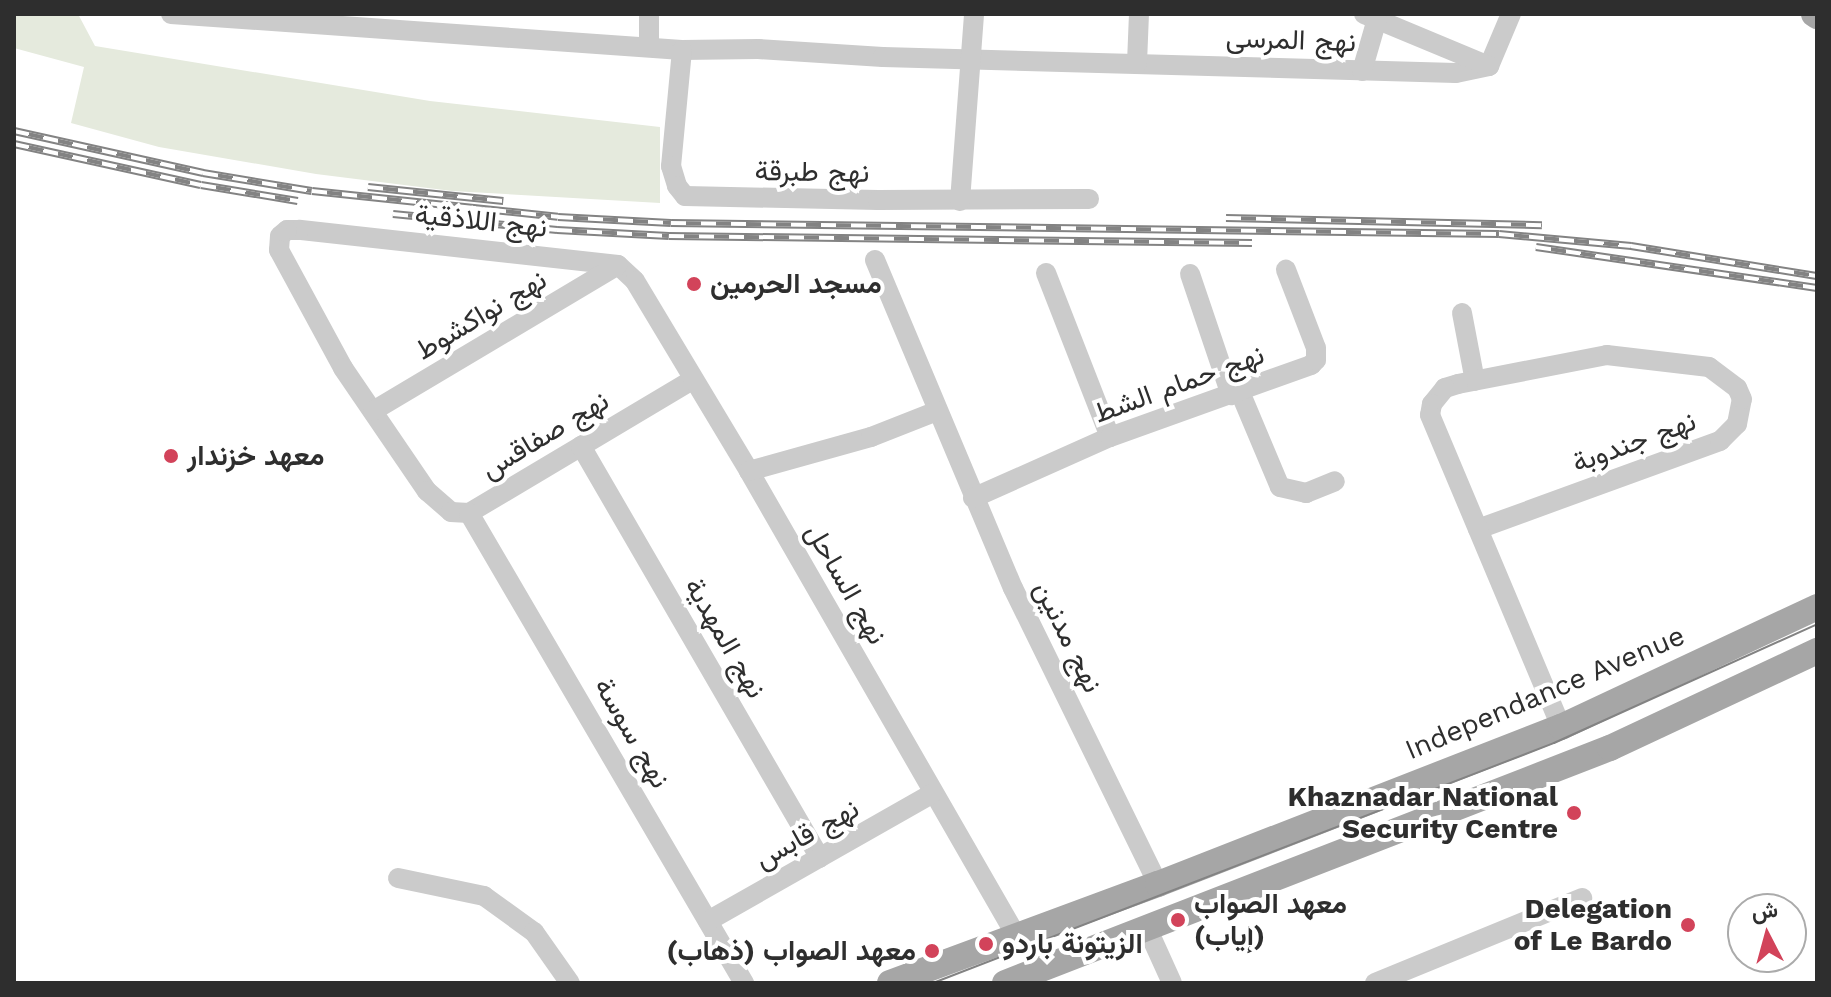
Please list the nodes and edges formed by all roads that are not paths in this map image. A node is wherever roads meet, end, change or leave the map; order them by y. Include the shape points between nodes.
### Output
1 (171, 14) edge
2 (649, 14) edge
3 (974, 14) edge
4 (1139, 14) edge
5 (1511, 14) edge
6 (1371, 16) edge
7 (350, 20) edge
8 (649, 47) junction
9 (682, 50) junction
10 (973, 58) junction
11 (1137, 63) junction
12 (1489, 66) junction
13 (1362, 71) junction
14 (1089, 199) dead end
15 (960, 201) junction
16 (875, 260) dead end
17 (618, 265) junction
18 (1286, 270) dead end
19 (1046, 273) dead end
20 (1190, 274) dead end
21 (1462, 313) dead end
22 (692, 380) junction
23 (1475, 381) junction
24 (1236, 394) junction
25 (373, 411) junction
26 (937, 411) junction
27 (1110, 437) junction
28 (581, 446) junction
29 (749, 471) junction
30 (1335, 481) dead end
31 (973, 498) junction
32 (469, 513) junction
33 (1478, 529) junction
34 (1817, 607) edge
35 (1817, 651) edge
36 (1561, 727) junction
37 (932, 794) junction
38 (820, 858) junction
39 (398, 878) dead end
40 (1158, 884) junction
41 (1582, 898) dead end
42 (708, 921) junction
43 (1148, 930) junction
44 (1017, 937) junction
45 (570, 983) edge
46 (744, 983) edge
47 (890, 983) edge
48 (1005, 983) edge
49 (1172, 983) edge
50 (1375, 983) edge

1 - 7 street, نهج المرسى
2 - 8 street
3 - 10 street
4 - 11 street
5 - 12 street
6 - 12 street
6 - 13 street
7 - 8 street, نهج المرسى via 467,37
8 - 9 street, نهج المرسى
9 - 10 street, نهج المرسى
9 - 15 street, نهج طبرقة via 671,166 685,196
10 - 11 street, نهج المرسى
10 - 15 street
11 - 13 street, نهج المرسى
12 - 13 street, نهج المرسى via 1456,73
14 - 15 street, نهج طبرقة
16 - 26 street, نهج مدنين
17 - 22 street, نهج الساحل via 635,281
17 - 25 street, نهج نواكشوط
17 - 25 street, نهج اللاذقية via 287,230 280,236 279,250 327,342
18 - 24 street, نهج حمام الشط via 1314,341 1316,360
19 - 27 street
20 - 24 street
21 - 23 street
22 - 28 street, نهج صفاقس
22 - 29 street, نهج الساحل
23 - 33 street, نهج جندوبة via 1445,388 1430,415
23 - 33 street, نهج جندوبة via 1628,355 1709,367 1731,381 1742,399 1737,424 1720,441
24 - 27 street, نهج حمام الشط
24 - 30 street via 1280,487 1297,494
25 - 32 street, نهج صفاقس via 441,507
26 - 29 street via 871,437
26 - 31 street, نهج مدنين
27 - 31 street, نهج حمام الشط
28 - 32 street, نهج صفاقس
28 - 38 street, نهج المهدية
29 - 37 street, نهج الساحل
31 - 40 street, نهج مدنين
32 - 42 street, نهج سوسة
33 - 36 street, نهج جندوبة
34 - 36 main road, Independance Avenue
35 - 43 main road via 1610,748
36 - 40 main road, Independance Avenue
37 - 38 street, نهج قابس
37 - 44 street, نهج الساحل
38 - 42 street, نهج قابس
39 - 45 street via 484,896 534,932
40 - 44 main road, Independance Avenue
41 - 50 street
42 - 46 street, نهج سوسة
43 - 48 main road
43 - 49 street
44 - 47 main road, Independance Avenue

